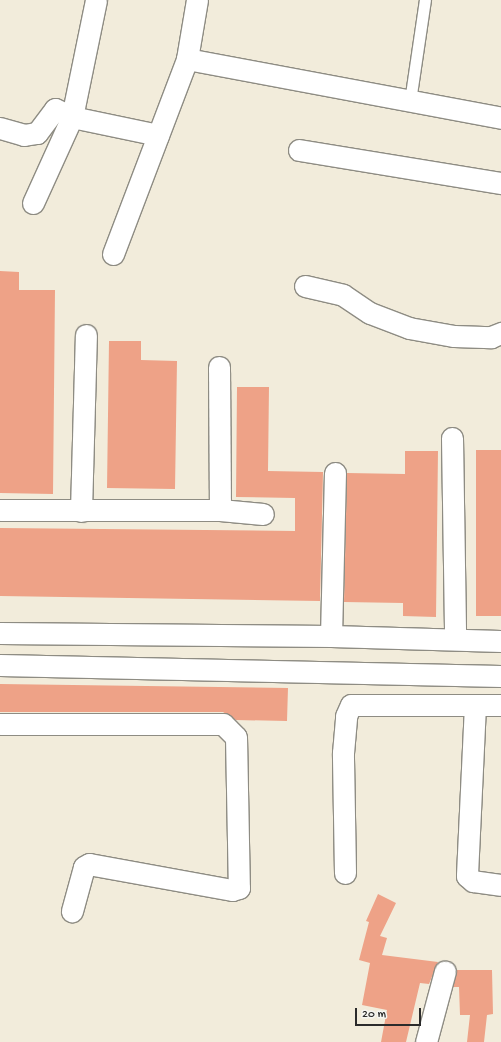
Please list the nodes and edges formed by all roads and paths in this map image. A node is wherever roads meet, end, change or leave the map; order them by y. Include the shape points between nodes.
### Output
1 (96, 0) edge
2 (197, 0) edge
3 (425, 0) edge
4 (187, 59) junction
5 (410, 101) junction
6 (72, 117) junction
7 (501, 118) edge
8 (0, 128) edge
9 (158, 135) junction
10 (299, 150) dead end
11 (501, 183) edge
12 (33, 203) dead end
13 (113, 254) dead end
14 (305, 286) dead end
15 (501, 333) edge
16 (86, 335) dead end
17 (219, 368) dead end
18 (452, 438) dead end
19 (335, 473) dead end
20 (0, 510) edge
21 (220, 510) junction
22 (81, 511) junction
23 (263, 514) dead end
24 (0, 633) edge
25 (331, 636) junction
26 (455, 639) junction
27 (501, 641) edge
28 (0, 665) edge
29 (501, 676) edge
30 (475, 705) junction
31 (501, 705) edge
32 (0, 724) edge
33 (345, 873) dead end
34 (501, 885) edge
35 (72, 911) dead end
36 (445, 971) dead end
37 (426, 1042) edge

1 - 6 street
2 - 4 street
3 - 5 lane
4 - 5 street
4 - 9 street
5 - 7 street
6 - 8 street via 54,109 37,133 32,134
6 - 9 street
6 - 12 street
9 - 13 street
10 - 11 street
14 - 15 street via 343,295 370,313 409,328 454,336 491,337
16 - 22 street
17 - 21 street
18 - 26 street
19 - 25 street
20 - 22 street
21 - 22 street
21 - 23 street
24 - 25 street
25 - 26 street
26 - 27 street
28 - 29 street
30 - 31 street
30 - 33 street via 359,704 348,709 343,752
30 - 34 street via 467,876 473,881
32 - 35 street via 223,724 236,737 239,888 232,890 89,864 84,867
36 - 37 street

